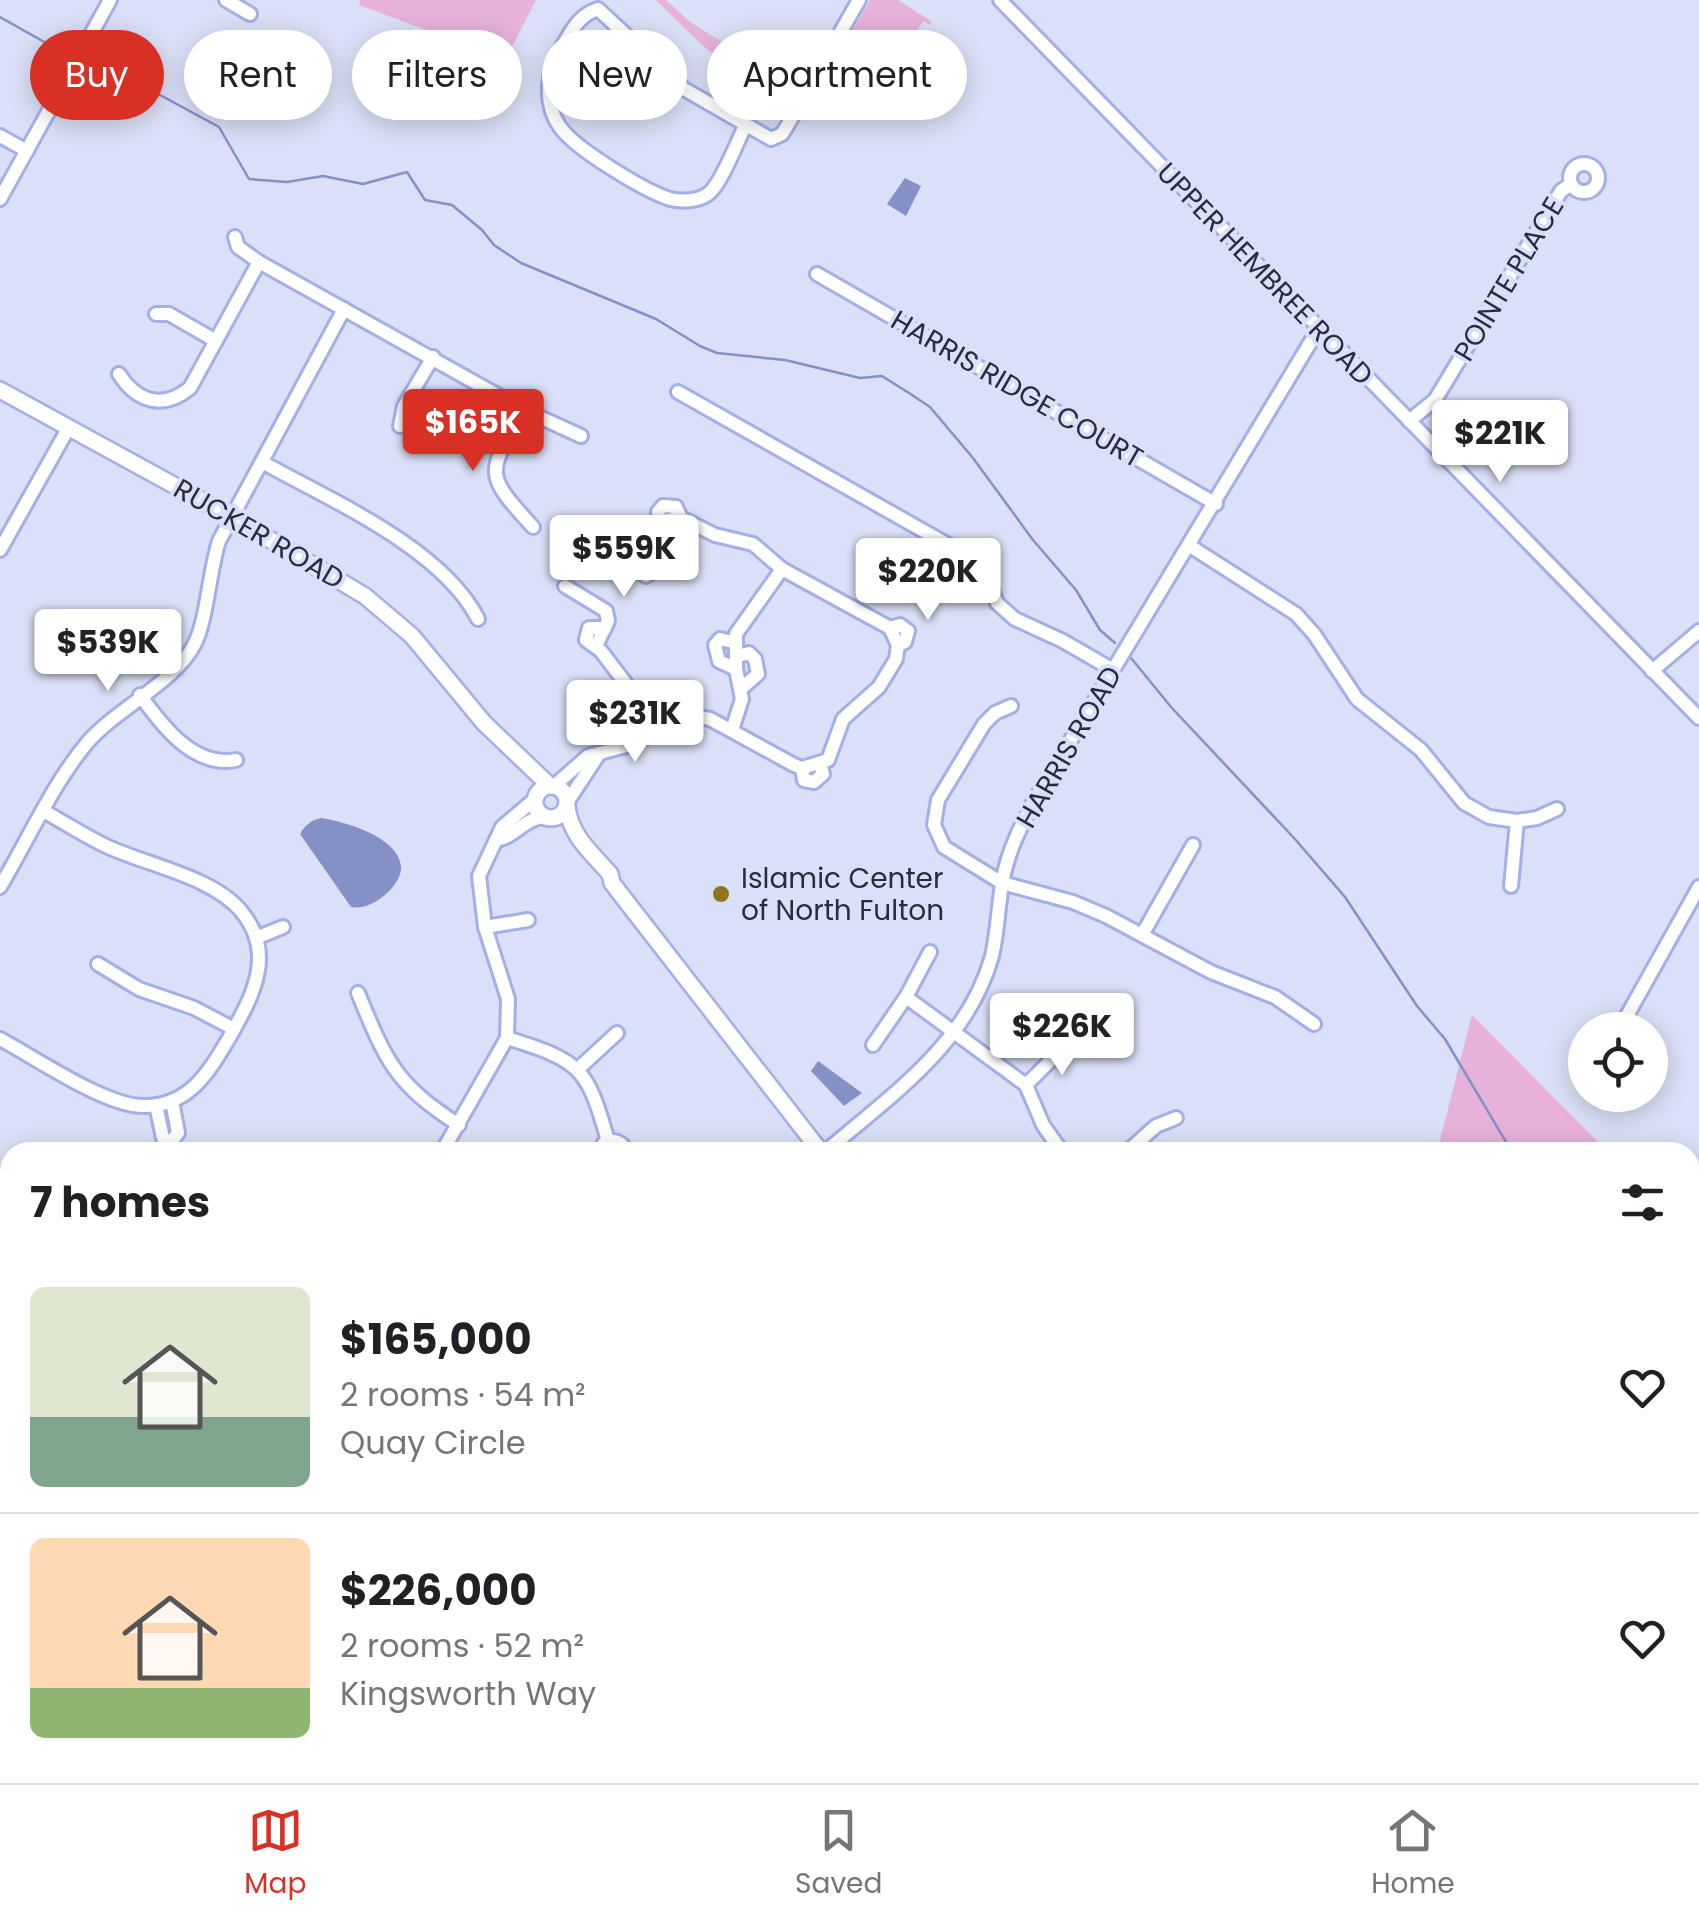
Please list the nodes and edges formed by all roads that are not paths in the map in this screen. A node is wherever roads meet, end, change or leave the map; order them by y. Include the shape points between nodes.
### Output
1 (110, 0) edge
2 (226, 0) edge
3 (859, 0) edge
4 (1000, 0) edge
5 (250, 14) dead end
6 (745, 126) junction
7 (0, 136) edge
8 (27, 151) junction
9 (1571, 184) dead end
10 (0, 199) edge
11 (235, 238) dead end
12 (259, 262) junction
13 (818, 274) dead end
14 (344, 309) junction
15 (156, 314) dead end
16 (1319, 328) junction
17 (216, 340) junction
18 (432, 357) junction
19 (119, 374) dead end
20 (0, 390) edge
21 (678, 392) dead end
22 (524, 410) junction
23 (1409, 421) junction
24 (400, 426) dead end
25 (68, 427) junction
26 (580, 436) dead end
27 (262, 462) junction
28 (1216, 504) junction
29 (232, 517) junction
30 (533, 527) dead end
31 (1190, 546) junction
32 (643, 548) dead end
33 (0, 550) edge
34 (782, 569) junction
35 (565, 586) dead end
36 (478, 620) dead end
37 (1699, 632) edge
38 (736, 656) junction
39 (1114, 670) junction
40 (1652, 670) junction
41 (742, 688) junction
42 (140, 695) junction
43 (1010, 706) dead end
44 (1699, 718) edge
45 (484, 723) junction
46 (653, 730) junction
47 (732, 730) junction
48 (601, 752) junction
49 (236, 760) dead end
50 (552, 786) junction
51 (536, 798) junction
52 (568, 804) junction
53 (1557, 809) dead end
54 (44, 812) junction
55 (546, 817) junction
56 (1516, 821) junction
57 (496, 840) junction
58 (1193, 845) dead end
59 (612, 883) junction
60 (1002, 884) junction
61 (1511, 886) dead end
62 (0, 887) edge
63 (1699, 887) edge
64 (528, 920) dead end
65 (283, 927) dead end
66 (486, 927) junction
67 (1142, 935) junction
68 (256, 938) junction
69 (930, 952) dead end
70 (98, 964) dead end
71 (358, 993) dead end
72 (906, 997) junction
73 (1629, 1012) edge
74 (1314, 1024) dead end
75 (234, 1028) junction
76 (956, 1031) junction
77 (617, 1033) dead end
78 (0, 1038) edge
79 (507, 1038) junction
80 (873, 1044) dead end
81 (1054, 1046) dead end
82 (578, 1070) junction
83 (1026, 1085) junction
84 (172, 1101) junction
85 (156, 1106) junction
86 (1176, 1118) dead end
87 (458, 1125) junction
88 (608, 1141) joint
89 (169, 1142) edge
90 (171, 1142) edge
91 (448, 1142) edge
92 (618, 1142) edge
93 (815, 1142) edge
94 (835, 1142) edge
95 (1054, 1142) edge
96 (1138, 1142) edge

1 - 8 street
2 - 5 street
3 - 6 street via 782,134 770,139
4 - 16 street, UPPER HEMBREE ROAD
6 - 6 street via 684,89 598,9 577,22 554,59 549,100 558,126 594,158 670,199 708,194
7 - 8 street
8 - 10 street
9 - 23 street, POINTE PLACE via 1561,190 1436,400
11 - 12 street
12 - 14 street
12 - 17 street
13 - 28 street, HARRIS RIDGE COURT
14 - 18 street
14 - 27 street
15 - 17 street via 169,314
16 - 23 street, UPPER HEMBREE ROAD
16 - 28 street, HARRIS ROAD
17 - 19 street via 179,398 148,401
18 - 22 street
18 - 24 street
20 - 25 main road, RUCKER ROAD
21 - 39 street via 982,564 997,604 1015,619
22 - 26 street
22 - 30 street via 494,470 502,494
23 - 40 street, UPPER HEMBREE ROAD
25 - 29 main road, RUCKER ROAD
25 - 33 street
27 - 29 street
27 - 36 street via 409,545 469,602
28 - 31 street, HARRIS ROAD
29 - 42 street via 210,567 194,646
29 - 45 main road, RUCKER ROAD via 382,609
31 - 39 street, HARRIS ROAD
31 - 56 street via 1296,614 1357,699 1422,750 1464,802 1489,817
32 - 34 street via 667,505 715,535 753,544
34 - 38 street via 740,625
34 - 47 street via 890,628 900,625 908,631 905,642 898,644 888,674 843,718 833,754 820,763 823,774 814,782 804,780 802,768
35 - 46 street via 606,611 605,628 592,626 588,643 639,701
37 - 40 street
38 - 41 street
38 - 41 street via 748,653 757,665 755,679
39 - 60 street, HARRIS ROAD via 1034,801
40 - 44 street, UPPER HEMBREE ROAD
41 - 47 street
42 - 49 street via 183,744 212,758
42 - 54 street via 87,743
43 - 60 street via 984,724 934,817 944,848
45 - 50 main road, RUCKER ROAD
45 - 51 main road, RUCKER ROAD
46 - 47 street via 685,715
46 - 48 street
48 - 50 street
48 - 52 street
50 - 51 main road
50 - 52 main road
51 - 55 main road via 537,811
51 - 57 street
52 - 55 main road via 560,816
52 - 59 main road via 571,828
53 - 56 street
54 - 62 street
54 - 68 street via 105,846 220,893 242,912
55 - 57 street
55 - 59 main road
56 - 61 street
57 - 66 street via 479,876
58 - 67 street
59 - 93 main road
60 - 67 street via 1073,902
60 - 76 street, HARRIS ROAD via 992,956
63 - 73 street
64 - 66 street
65 - 68 street
66 - 79 street via 508,1000
67 - 74 street
68 - 75 street via 258,982
69 - 72 street
70 - 75 street
71 - 87 street via 397,1076
72 - 76 street
72 - 80 street
75 - 84 street via 203,1079
76 - 83 street
76 - 94 street, HARRIS ROAD via 932,1060
77 - 82 street
78 - 85 street via 110,1099
79 - 82 street via 554,1052
79 - 87 street
81 - 83 street via 1049,1062
82 - 88 street via 595,1094
83 - 95 street
84 - 85 street
84 - 90 street via 178,1133
85 - 89 street
86 - 96 street
87 - 91 street
88 - 92 street

